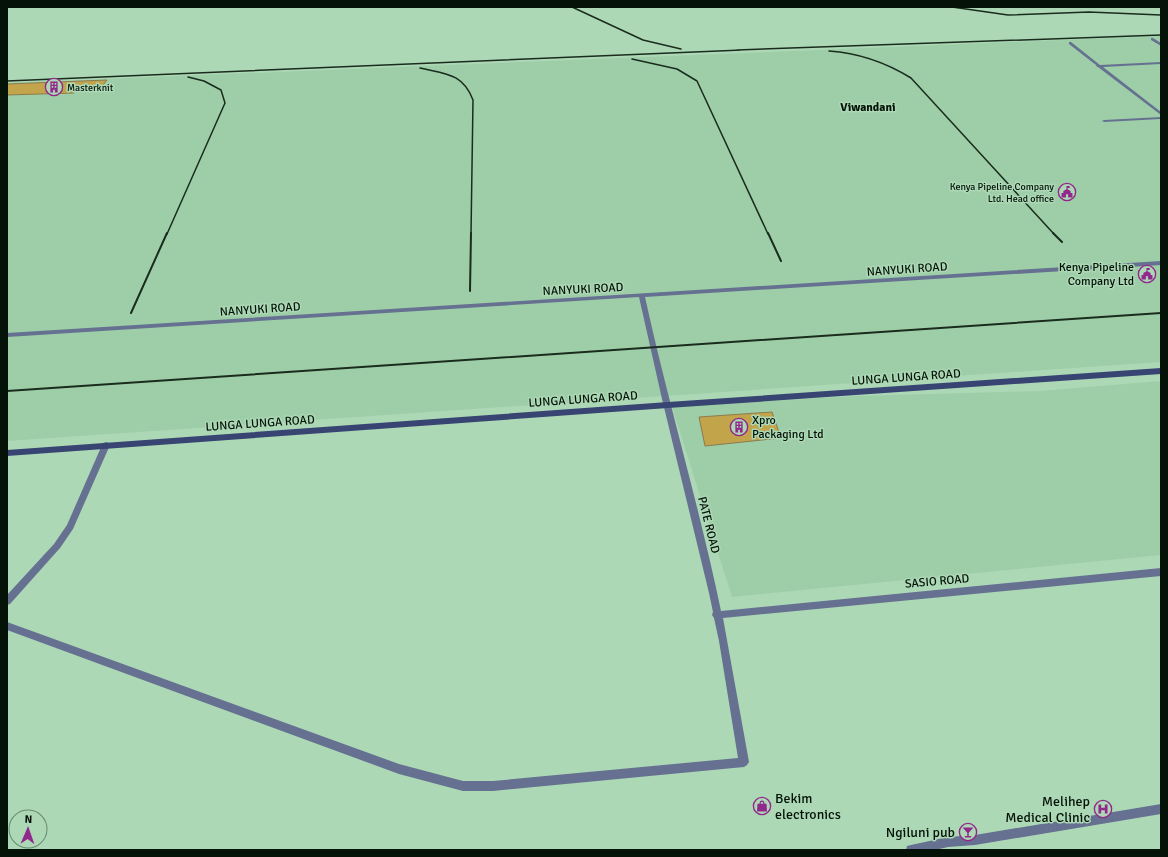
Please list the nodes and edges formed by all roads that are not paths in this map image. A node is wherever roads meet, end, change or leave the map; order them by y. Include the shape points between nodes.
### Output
1 (1152, 40) dead end
2 (1070, 43) dead end
3 (1161, 45) edge
4 (1161, 63) edge
5 (1098, 66) junction
6 (1161, 114) edge
7 (1161, 118) edge
8 (1104, 121) dead end
9 (1161, 263) edge
10 (642, 296) junction
11 (7, 335) edge
12 (1161, 371) edge
13 (668, 405) junction
14 (106, 445) junction
15 (7, 453) edge
16 (1161, 572) edge
17 (7, 601) edge
18 (716, 615) junction
19 (7, 626) edge
20 (1161, 810) edge
21 (911, 850) edge

1 - 3 street
2 - 5 street
4 - 5 street
5 - 6 street
7 - 8 street
9 - 10 street, NANYUKI ROAD
10 - 11 street, NANYUKI ROAD
10 - 13 street, PATE ROAD
12 - 13 main road, LUNGA LUNGA ROAD
13 - 14 main road, LUNGA LUNGA ROAD
13 - 18 street, PATE ROAD
14 - 15 main road, LUNGA LUNGA ROAD
14 - 17 street via 70,527 57,546
16 - 18 street, SASIO ROAD
18 - 19 street, PATE ROAD via 731,680 744,762 493,786 463,786 399,769
20 - 21 street via 975,840 948,842

